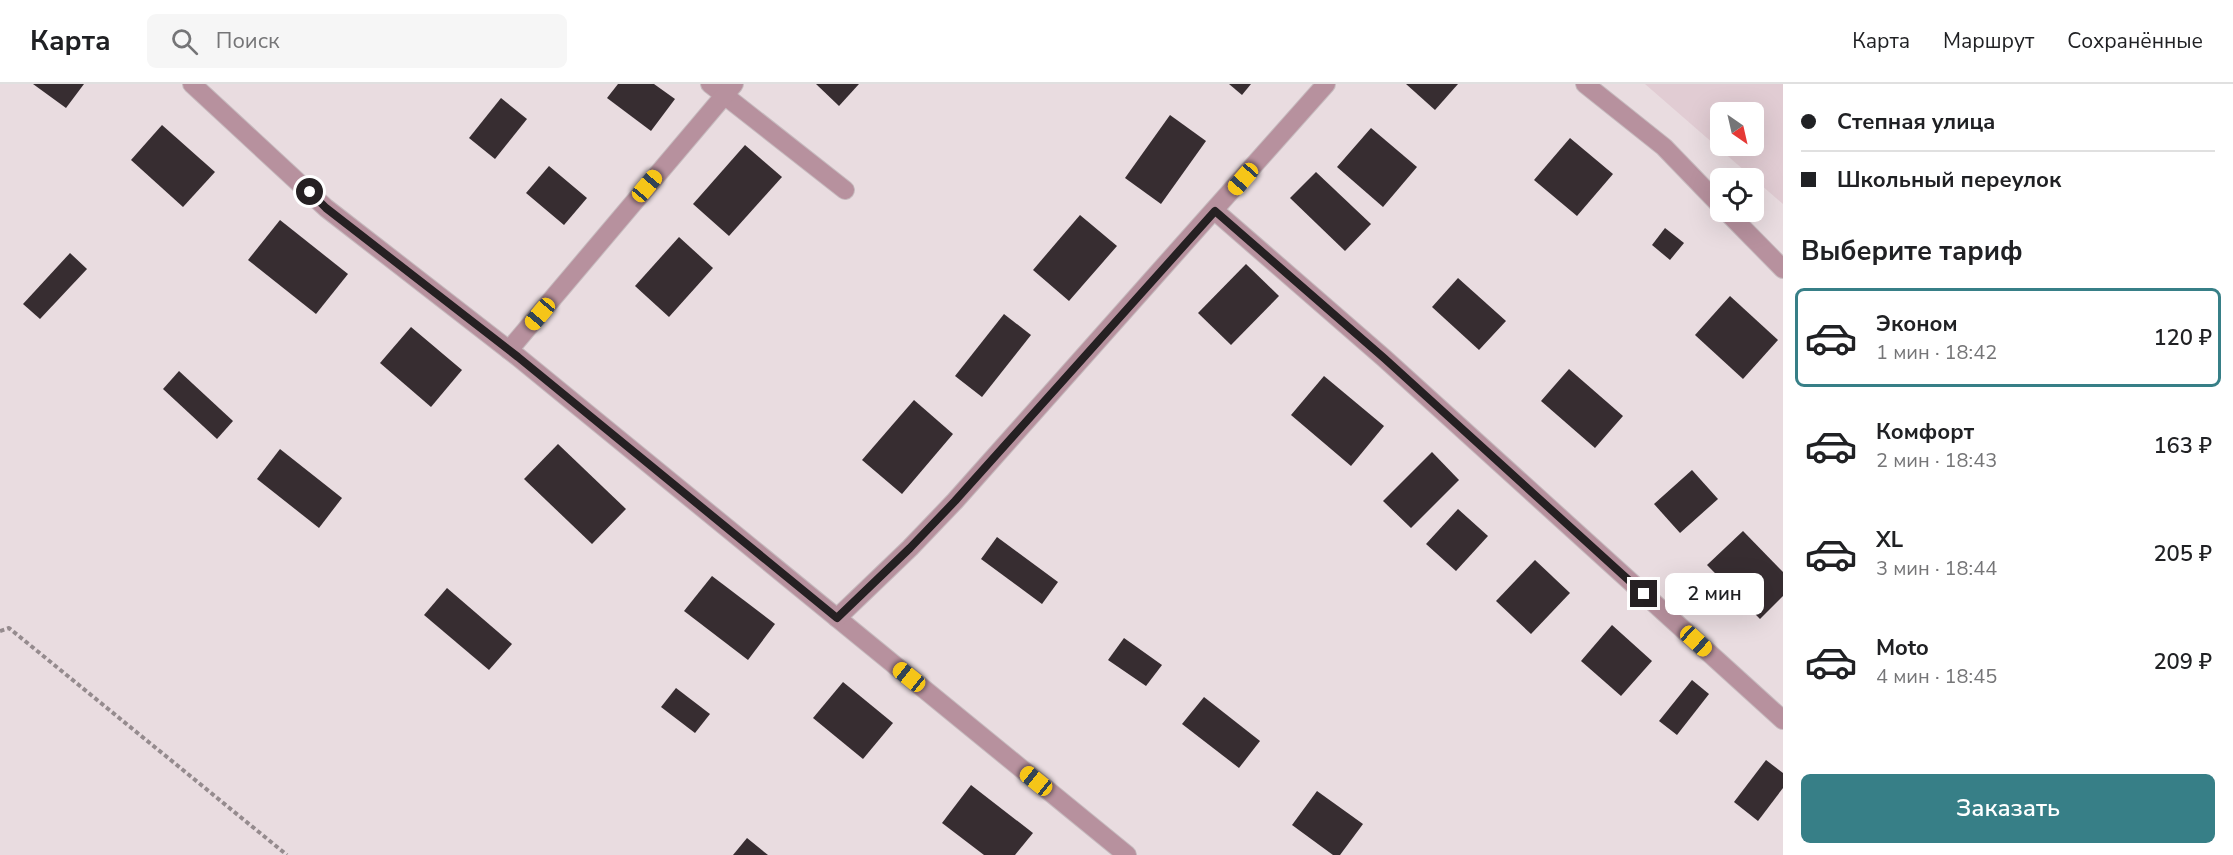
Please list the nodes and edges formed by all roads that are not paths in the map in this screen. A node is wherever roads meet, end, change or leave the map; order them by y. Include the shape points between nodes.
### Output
1 (192, 84) edge
2 (1326, 84) edge
3 (1585, 84) edge
4 (723, 88) edge
5 (845, 190) dead end
6 (1710, 195) edge
7 (1215, 211) junction
8 (1737, 222) edge
9 (1783, 269) edge
10 (509, 350) junction
11 (837, 618) junction
12 (1783, 720) edge
13 (1127, 855) edge

1 - 10 street via 326,208
2 - 7 street
3 - 6 street via 1664,147
4 - 5 street
4 - 10 street
7 - 11 street via 955,501
7 - 12 street via 1384,358
8 - 9 street
10 - 11 street
11 - 13 street

